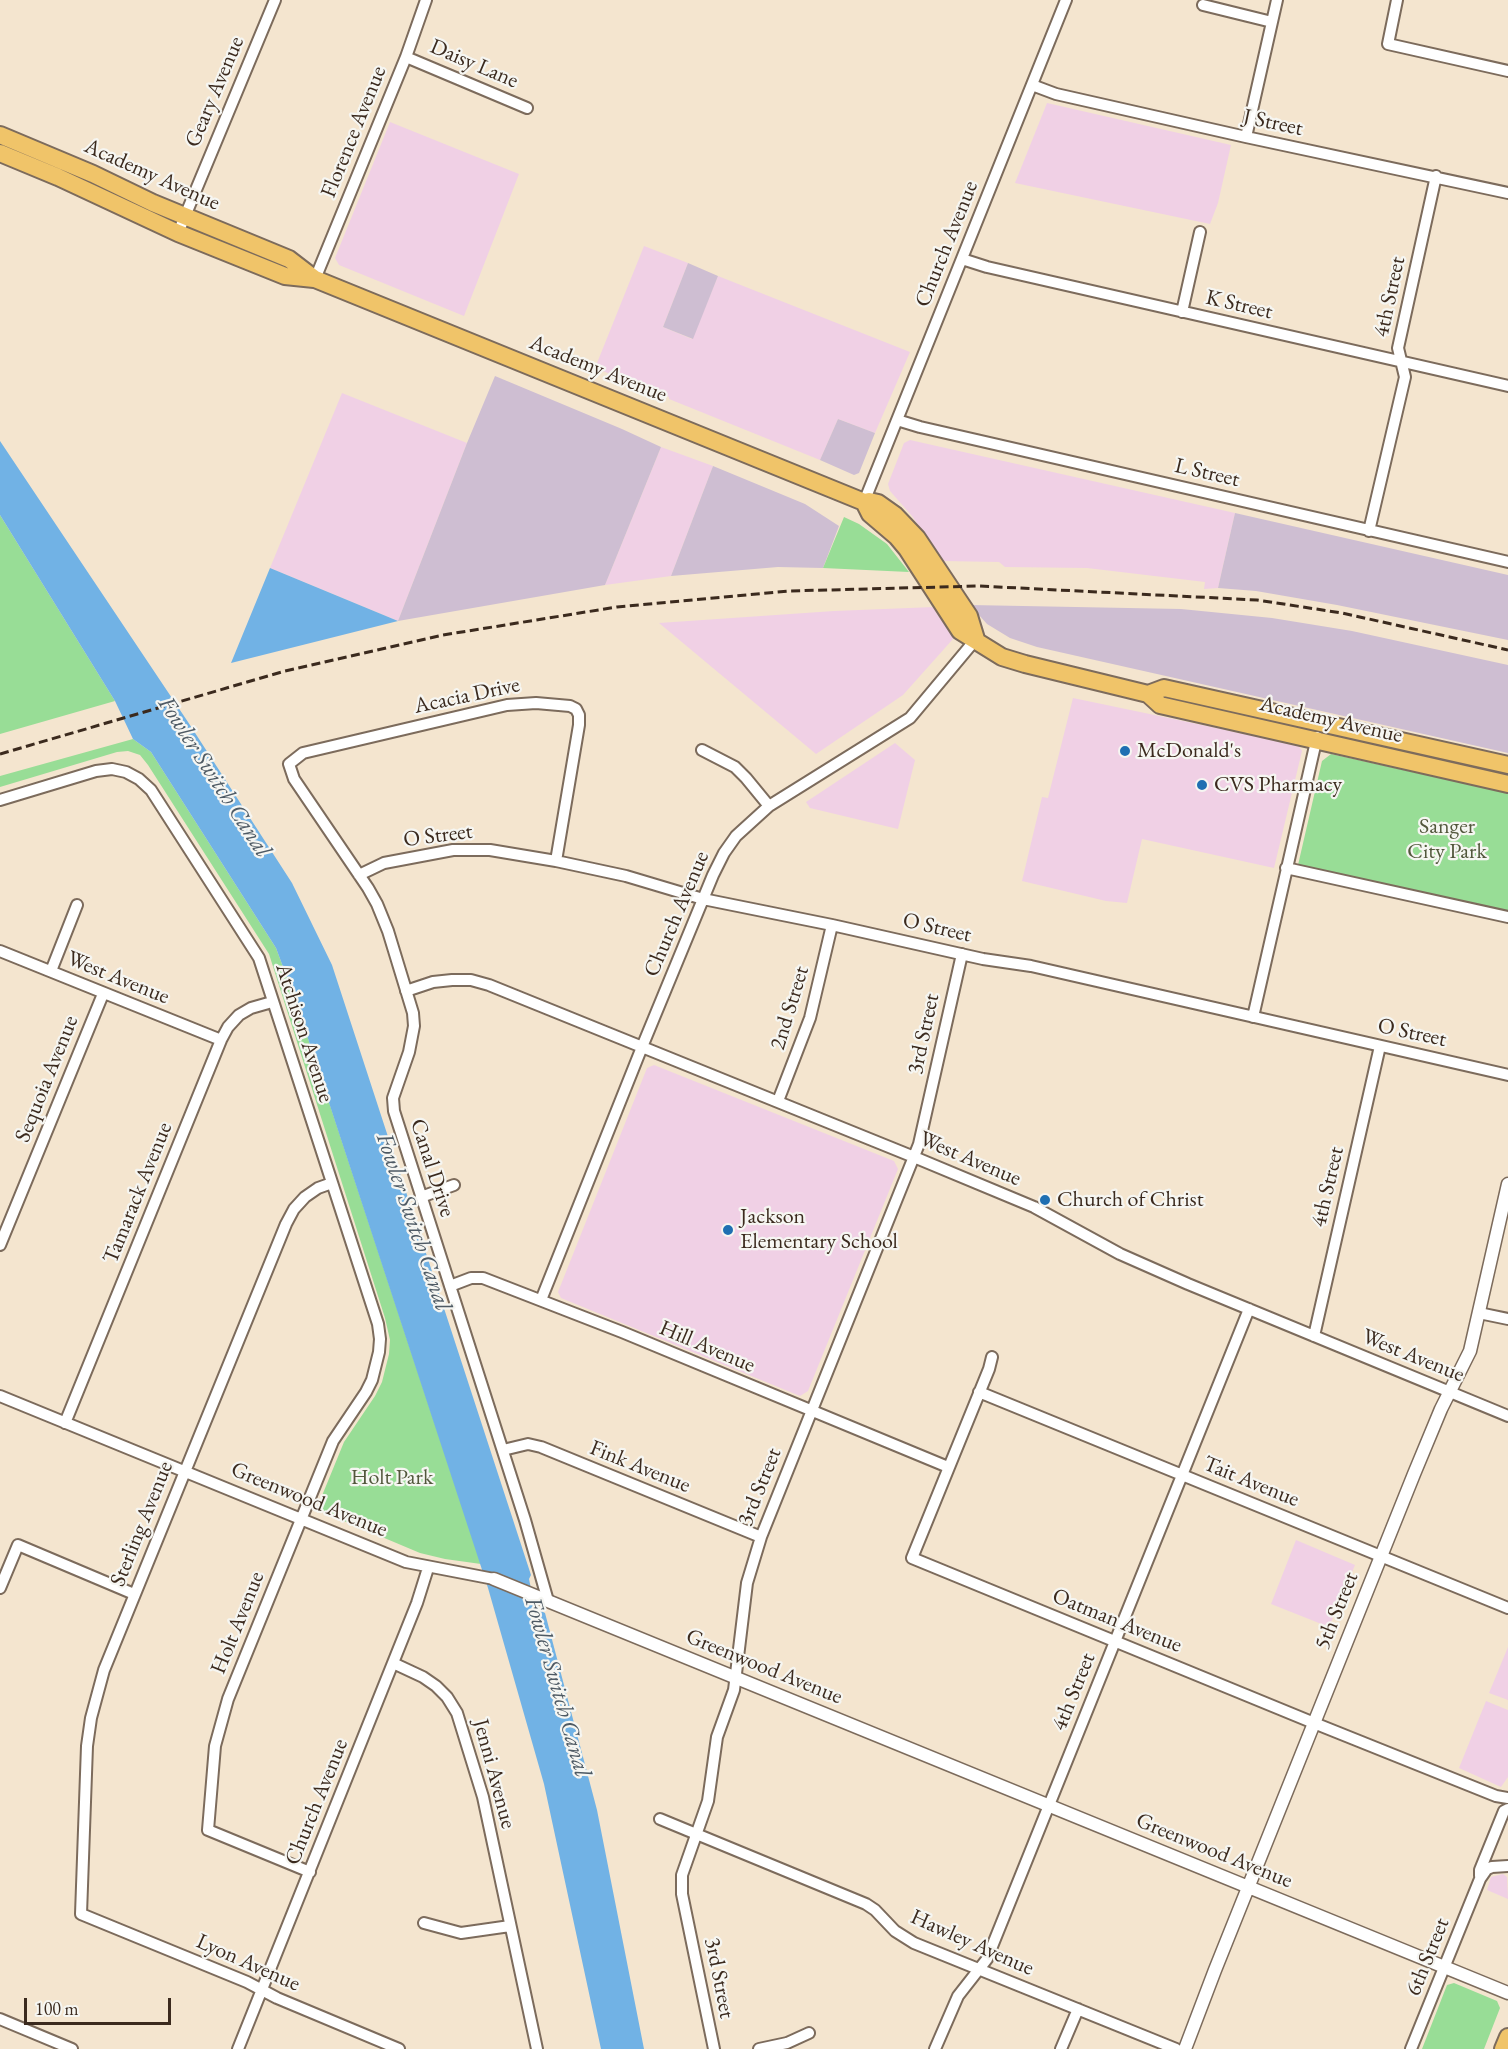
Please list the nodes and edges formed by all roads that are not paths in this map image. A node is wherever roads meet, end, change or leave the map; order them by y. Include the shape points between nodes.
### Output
1 (275, 0) edge
2 (426, 0) edge
3 (1066, 0) edge
4 (1277, 0) edge
5 (1397, 0) edge
6 (1203, 6) dead end
7 (1272, 22) junction
8 (406, 57) junction
9 (1508, 71) edge
10 (1032, 85) junction
11 (527, 108) dead end
12 (0, 135) edge
13 (1246, 138) junction
14 (0, 143) edge
15 (0, 153) edge
16 (45, 153) junction
17 (1436, 176) junction
18 (1508, 193) edge
19 (185, 215) junction
20 (1200, 232) dead end
21 (178, 233) junction
22 (962, 259) junction
23 (315, 279) junction
24 (1182, 312) junction
25 (1402, 362) junction
26 (1508, 386) edge
27 (897, 420) junction
28 (864, 502) junction
29 (1369, 531) junction
30 (1508, 562) edge
31 (976, 639) junction
32 (1148, 694) junction
33 (1320, 722) junction
34 (1316, 739) junction
35 (702, 750) dead end
36 (290, 764) joint
37 (1504, 764) edge
38 (1441, 768) junction
39 (1508, 784) edge
40 (0, 800) edge
41 (769, 806) junction
42 (556, 861) junction
43 (1286, 868) junction
44 (359, 875) junction
45 (703, 899) junction
46 (77, 905) dead end
47 (1508, 917) edge
48 (832, 925) junction
49 (0, 951) edge
50 (962, 954) junction
51 (51, 971) junction
52 (406, 991) junction
53 (103, 994) junction
54 (272, 1002) junction
55 (1252, 1017) junction
56 (221, 1040) junction
57 (1380, 1046) junction
58 (642, 1047) junction
59 (1508, 1075) edge
60 (778, 1101) junction
61 (915, 1156) junction
62 (332, 1183) junction
63 (1508, 1184) edge
64 (454, 1185) dead end
65 (421, 1197) junction
66 (0, 1245) edge
67 (450, 1286) junction
68 (541, 1300) junction
69 (1249, 1309) junction
70 (1479, 1312) junction
71 (1508, 1319) edge
72 (1314, 1336) junction
73 (380, 1339) joint
74 (992, 1357) dead end
75 (979, 1392) junction
76 (1450, 1392) junction
77 (0, 1396) edge
78 (812, 1412) junction
79 (1508, 1416) edge
80 (65, 1423) junction
81 (503, 1450) junction
82 (948, 1467) junction
83 (184, 1471) junction
84 (1183, 1475) junction
85 (301, 1520) junction
86 (761, 1538) junction
87 (1382, 1556) junction
88 (428, 1568) junction
89 (494, 1579) joint
90 (0, 1588) edge
91 (134, 1594) junction
92 (548, 1601) junction
93 (1508, 1608) edge
94 (1115, 1642) junction
95 (393, 1664) junction
96 (735, 1677) junction
97 (1314, 1723) junction
98 (1508, 1798) edge
99 (1050, 1806) junction
100 (1508, 1809) edge
101 (660, 1819) dead end
102 (697, 1834) junction
103 (1508, 1866) edge
104 (310, 1872) junction
105 (1480, 1879) junction
106 (1248, 1887) junction
107 (81, 1914) joint
108 (424, 1923) dead end
109 (510, 1926) junction
110 (1444, 1968) junction
111 (981, 1969) junction
112 (262, 1990) junction
113 (1508, 1993) edge
114 (1078, 2008) junction
115 (0, 2019) edge
116 (808, 2032) dead end
117 (1508, 2037) edge
118 (72, 2049) edge
119 (238, 2049) edge
120 (399, 2049) edge
121 (537, 2049) edge
122 (714, 2049) edge
123 (759, 2049) edge
124 (935, 2049) edge
125 (1061, 2049) edge
126 (1176, 2049) edge
127 (1185, 2049) edge
128 (1411, 2049) edge
129 (1503, 2049) edge

1 - 19 street, Geary Avenue
2 - 8 street, Florence Avenue
3 - 10 street, Church Avenue
4 - 7 street
5 - 9 street via 1388,44
6 - 7 street
7 - 13 street
8 - 11 street, Daisy Lane
8 - 23 street, Florence Avenue
10 - 13 street, J Street
10 - 22 street, Church Avenue
12 - 16 main road, Academy Avenue
13 - 17 street, J Street
14 - 16 main road via 24,152
15 - 21 main road, Academy Avenue
16 - 19 main road, Academy Avenue
17 - 18 street, J Street
17 - 25 street, 4th Street via 1398,348
19 - 21 street, Geary Avenue
19 - 23 main road, Academy Avenue via 288,259
20 - 24 street
21 - 23 main road, Academy Avenue via 285,276
22 - 24 street, K Street
22 - 27 street, Church Avenue
23 - 28 main road, Academy Avenue
24 - 25 street, K Street
25 - 26 street, K Street
25 - 29 street, 4th Street via 1405,377
27 - 28 street, Church Avenue
27 - 29 street, L Street
28 - 31 main road, Academy Avenue via 884,507 917,538 969,616
29 - 30 street, L Street
31 - 32 main road, Academy Avenue via 990,651 1013,661
31 - 41 street, Church Avenue via 910,718
32 - 33 main road, Academy Avenue via 1164,688
32 - 34 main road, Academy Avenue via 1160,705
33 - 34 street
33 - 37 main road, Academy Avenue
34 - 38 main road, Academy Avenue
34 - 43 street
35 - 41 street via 735,767
36 - 42 street, Acacia Drive via 303,753 507,705 570,706 579,715 579,725
36 - 44 street, Canal Drive via 294,778
37 - 38 main road via 1490,769 1462,764
38 - 39 main road, Academy Avenue
40 - 54 street, Atchison Avenue via 96,771 112,769 139,779 151,790 248,938 259,958
41 - 45 street, Church Avenue via 736,836
42 - 44 street, O Street via 490,850 453,850 384,863
42 - 45 street, O Street via 616,873
43 - 47 street
43 - 55 street
44 - 52 street, Canal Drive via 383,918
45 - 48 street, O Street
45 - 58 street, Church Avenue
46 - 51 street
48 - 50 street, O Street
48 - 60 street, 2nd Street via 810,1018
49 - 51 street, West Avenue
50 - 55 street, O Street
50 - 61 street, 3rd Street
51 - 53 street, West Avenue
52 - 58 street, West Avenue via 433,982 471,980
52 - 65 street, Canal Drive via 414,1037 393,1098 394,1112
53 - 56 street, West Avenue
53 - 66 street, Sequoia Avenue
54 - 56 street, Tamarack Avenue via 239,1015
54 - 62 street, Atchison Avenue
55 - 57 street, O Street
56 - 80 street, Tamarack Avenue
57 - 59 street, O Street
57 - 72 street, 4th Street
58 - 60 street, West Avenue
58 - 68 street, Church Avenue
60 - 61 street, West Avenue
61 - 69 street, West Avenue via 1056,1217 1120,1254
61 - 78 street, 3rd Street
62 - 73 street, Atchison Avenue
62 - 83 street, Sterling Avenue via 305,1197 286,1224
63 - 70 street, 5th Street
64 - 65 street
65 - 67 street, Canal Drive
67 - 68 street, Hill Avenue via 477,1277
67 - 81 street, Canal Drive
68 - 78 street, Hill Avenue
69 - 72 street, West Avenue
69 - 84 street, 4th Street
70 - 71 street
70 - 76 street, 5th Street via 1470,1351
72 - 76 street, West Avenue
73 - 85 street, Holt Avenue via 372,1380 333,1441
74 - 75 street, Oatman Avenue
75 - 82 street, Oatman Avenue
75 - 84 street, Tait Avenue
76 - 79 street, West Avenue
76 - 87 street, 5th Street
77 - 80 street, Greenwood Avenue
78 - 82 street, Hill Avenue
78 - 86 street, 3rd Street
80 - 83 street, Greenwood Avenue
81 - 86 street, Fink Avenue via 528,1444 541,1447
81 - 92 street, Canal Drive
82 - 94 street, Oatman Avenue via 912,1558
83 - 85 street, Greenwood Avenue
83 - 91 street, Sterling Avenue
84 - 87 street, Tait Avenue
84 - 94 street, 4th Street
85 - 88 street, Greenwood Avenue
85 - 104 street, Holt Avenue via 221,1721 207,1830
86 - 96 street, 3rd Street via 747,1583
87 - 93 street, Tait Avenue
87 - 97 street, 5th Street
88 - 89 street, Greenwood Avenue
88 - 95 street, Church Avenue
89 - 92 street, Greenwood Avenue
90 - 91 street via 18,1545
91 - 107 street, Sterling Avenue via 104,1670 91,1718
92 - 96 street, Greenwood Avenue
94 - 97 street, Oatman Avenue
94 - 99 street, 4th Street
95 - 104 street, Church Avenue
95 - 109 street, Jenni Avenue via 436,1686 457,1713 483,1797
96 - 99 street, Greenwood Avenue
96 - 102 street, 3rd Street via 717,1737 708,1801
97 - 98 street, Oatman Avenue
97 - 106 street, 5th Street
99 - 106 street, Greenwood Avenue
99 - 111 street, 4th Street
100 - 105 street, 6th Street via 1480,1870
101 - 102 street, Hawley Avenue
102 - 111 street, Hawley Avenue via 855,1899 875,1910 905,1938
102 - 122 street, 3rd Street via 682,1875 682,1894
103 - 105 street via 1492,1867
104 - 112 street, Church Avenue
105 - 110 street, 6th Street
106 - 110 street, Greenwood Avenue
106 - 127 street, 5th Street
107 - 112 street, Lyon Avenue
108 - 109 street via 461,1933
109 - 121 street, Jenni Avenue
110 - 113 street, Greenwood Avenue
110 - 128 street, 6th Street
111 - 114 street, Hawley Avenue
111 - 124 street, 4th Street via 958,1996
112 - 119 street, Church Avenue
112 - 120 street, Lyon Avenue
114 - 125 street
114 - 126 street, Hawley Avenue
115 - 118 street
116 - 123 street via 787,2043
117 - 129 main road

